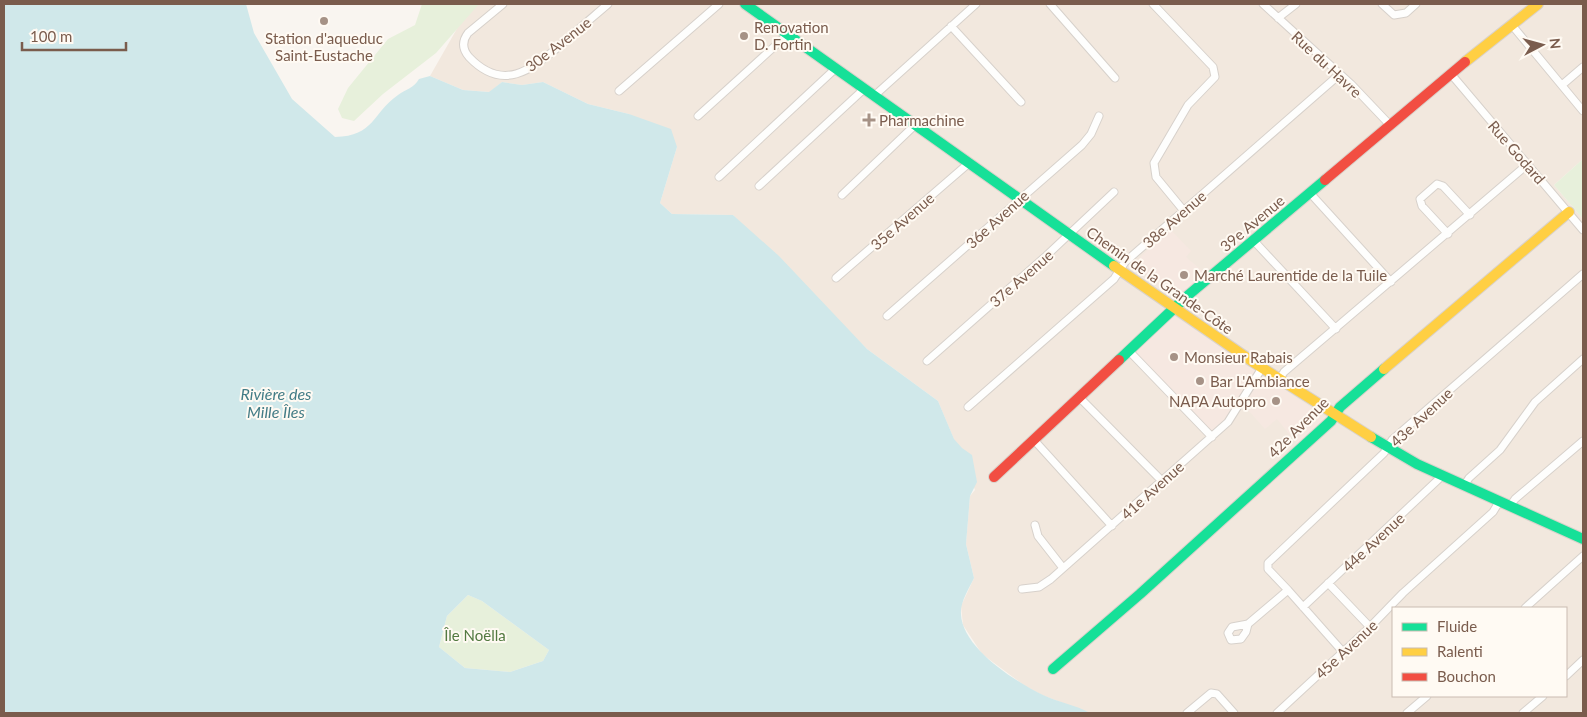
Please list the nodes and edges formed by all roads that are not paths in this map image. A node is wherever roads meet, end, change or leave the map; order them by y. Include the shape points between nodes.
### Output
1 (503, 4) edge
2 (608, 4) edge
3 (720, 4) edge
4 (745, 4) edge
5 (976, 4) edge
6 (1050, 4) edge
7 (1154, 4) edge
8 (1263, 4) edge
9 (1296, 4) edge
10 (1382, 4) edge
11 (1416, 4) edge
12 (1538, 4) edge
13 (1278, 18) junction
14 (1511, 24) junction
15 (951, 26) junction
16 (787, 34) junction
17 (1583, 67) edge
18 (835, 69) junction
19 (1340, 74) junction
20 (1451, 74) junction
21 (1115, 78) dead end
22 (1562, 85) junction
23 (864, 89) junction
24 (619, 91) dead end
25 (874, 96) junction
26 (1020, 102) dead end
27 (1583, 109) edge
28 (698, 116) dead end
29 (1099, 116) dead end
30 (915, 125) junction
31 (1390, 125) junction
32 (969, 163) junction
33 (1528, 164) junction
34 (719, 177) dead end
35 (759, 186) dead end
36 (1114, 192) dead end
37 (1310, 193) junction
38 (842, 195) dead end
39 (1019, 200) junction
40 (1184, 211) junction
41 (1569, 212) junction
42 (1470, 215) junction
43 (1583, 230) edge
44 (1068, 234) junction
45 (1448, 234) junction
46 (1254, 241) junction
47 (1120, 270) junction
48 (1583, 274) edge
49 (836, 278) dead end
50 (1391, 282) junction
51 (1174, 308) junction
52 (887, 316) dead end
53 (1336, 329) junction
54 (1130, 352) junction
55 (1583, 360) edge
56 (927, 361) dead end
57 (1262, 368) junction
58 (1279, 380) junction
59 (1080, 398) junction
60 (968, 406) dead end
61 (1334, 415) junction
62 (1212, 437) junction
63 (1034, 440) junction
64 (1583, 441) edge
65 (1387, 448) junction
66 (1442, 476) junction
67 (994, 477) dead end
68 (1162, 481) junction
69 (1464, 486) junction
70 (1499, 502) junction
71 (1510, 506) junction
72 (1034, 525) dead end
73 (1112, 526) junction
74 (1583, 539) edge
75 (1583, 556) edge
76 (1063, 568) junction
77 (1328, 583) junction
78 (1022, 589) dead end
79 (1288, 590) junction
80 (1303, 607) junction
81 (1526, 607) edge
82 (1248, 624) dead end
83 (1370, 627) junction
84 (1343, 652) junction
85 (1583, 660) edge
86 (1054, 669) dead end
87 (1567, 675) edge
88 (1426, 697) edge
89 (1542, 697) edge
90 (1187, 713) edge
91 (1234, 713) edge
92 (1277, 713) edge
93 (1407, 713) edge
94 (1523, 713) edge

1 - 2 street, 30e Avenue via 464,38 463,47 480,66 499,73 519,74 537,65
3 - 24 street
4 - 16 street, Chemin de la Grande-Côte
5 - 15 street
6 - 21 street
7 - 40 street via 1214,67 1216,73 1188,105 1154,163 1156,177
8 - 13 street, Rue du Havre
9 - 13 street
10 - 11 street via 1394,15 1406,13
12 - 14 street, 39e Avenue
13 - 19 street, Rue du Havre
14 - 20 street, 39e Avenue
14 - 22 street
15 - 25 street
15 - 26 street
16 - 18 street, Chemin de la Grande-Côte
16 - 28 street
17 - 22 street
18 - 23 street, Chemin de la Grande-Côte
18 - 34 street
19 - 31 street, Rue du Havre
19 - 40 street, 38e Avenue
20 - 31 street, 39e Avenue
20 - 33 street, Rue Godard
22 - 27 street
23 - 25 street, Chemin de la Grande-Côte
23 - 35 street
25 - 30 street, Chemin de la Grande-Côte
29 - 39 street, 36e Avenue via 1085,141
30 - 32 street, Chemin de la Grande-Côte
30 - 38 street
31 - 37 street, 39e Avenue
32 - 39 street, Chemin de la Grande-Côte
32 - 49 street, 35e Avenue
33 - 41 street, Rue Godard
33 - 42 street
36 - 44 street, 37e Avenue
37 - 46 street, 39e Avenue
37 - 50 street
39 - 44 street, Chemin de la Grande-Côte
39 - 52 street, 36e Avenue
40 - 47 street, 38e Avenue
41 - 43 street, Rue Godard
41 - 61 street, 42e Avenue
42 - 45 street
42 - 45 street via 1443,186 1437,184 1426,192 1420,199 1422,206
44 - 47 street, Chemin de la Grande-Côte
44 - 56 street, 37e Avenue
45 - 50 street
46 - 51 street, 39e Avenue
46 - 53 street
47 - 51 street, Chemin de la Grande-Côte
47 - 60 street, 38e Avenue via 1114,279
48 - 65 street, 43e Avenue via 1405,428
50 - 53 street
51 - 54 street, 39e Avenue
51 - 57 street, Chemin de la Grande-Côte
53 - 58 street via 1284,372
54 - 59 street, 39e Avenue
54 - 62 street
55 - 69 street via 1535,402 1500,450
57 - 58 street, Chemin de la Grande-Côte
57 - 62 street, 41e Avenue via 1237,410
58 - 61 street, Chemin de la Grande-Côte
59 - 63 street, 39e Avenue
59 - 68 street
61 - 65 street, Chemin de la Grande-Côte
61 - 86 street, 42e Avenue
62 - 68 street, 41e Avenue
63 - 67 street, 39e Avenue
63 - 73 street
64 - 71 street
65 - 66 street, Chemin de la Grande-Côte
65 - 79 street, 43e Avenue via 1268,564 1268,569
66 - 69 street, Chemin de la Grande-Côte
66 - 77 street, 44e Avenue
68 - 73 street, 41e Avenue
69 - 70 street, Chemin de la Grande-Côte
70 - 71 street, Chemin de la Grande-Côte
70 - 83 street, 45e Avenue via 1493,512
71 - 74 street, Chemin de la Grande-Côte
72 - 76 street via 1038,536
73 - 76 street, 41e Avenue
75 - 81 street
76 - 78 street, 41e Avenue via 1039,587
77 - 80 street, 44e Avenue
77 - 83 street
79 - 80 street
79 - 82 street
80 - 84 street
83 - 84 street, 45e Avenue
84 - 92 street, 45e Avenue
85 - 87 street
88 - 93 street
89 - 94 street
90 - 91 street via 1211,693 1217,694

